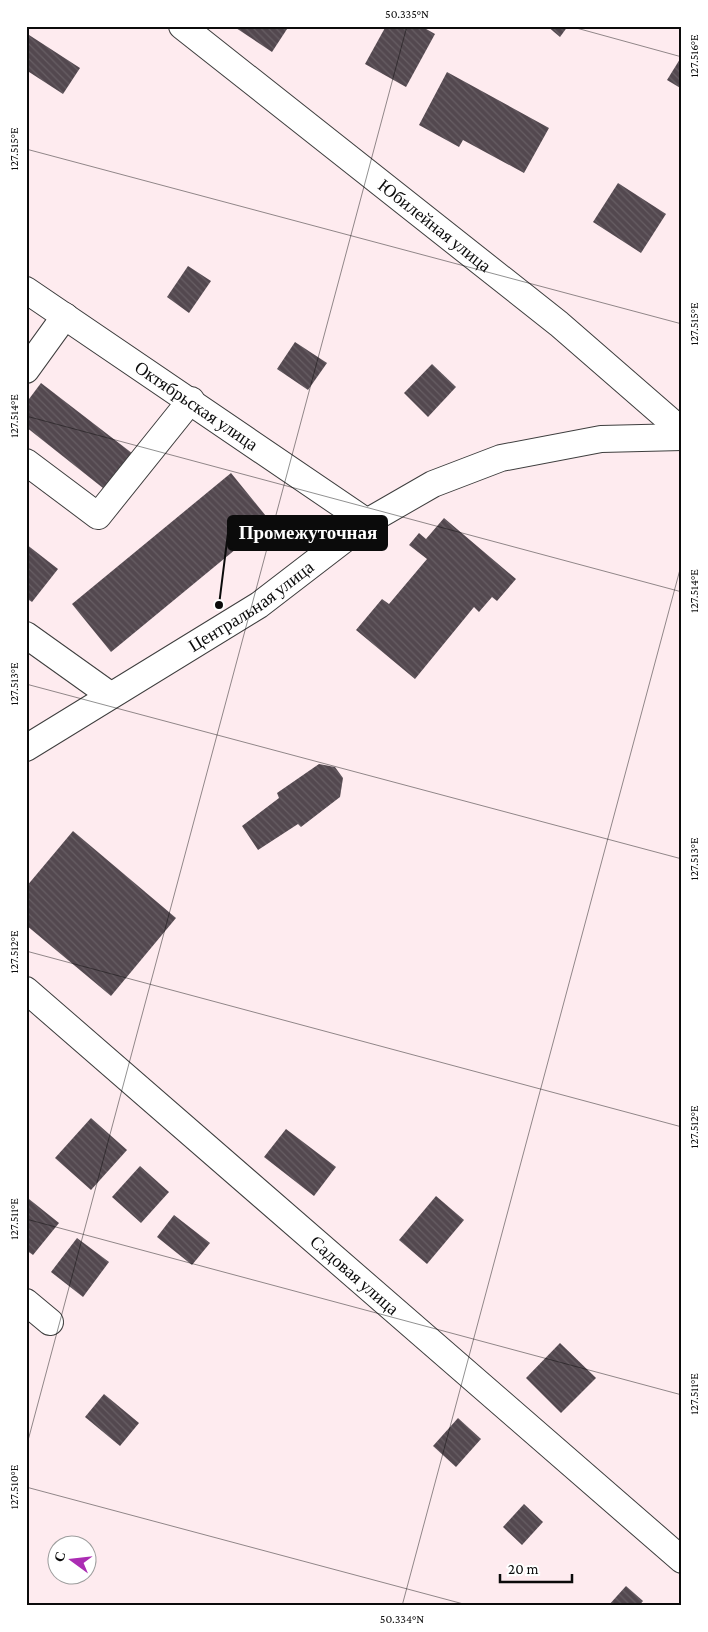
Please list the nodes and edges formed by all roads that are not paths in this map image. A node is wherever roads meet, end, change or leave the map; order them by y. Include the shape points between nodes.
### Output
1 (182, 26) edge
2 (26, 290) edge
3 (65, 316) junction
4 (26, 370) edge
5 (191, 400) junction
6 (682, 431) edge
7 (682, 437) edge
8 (26, 462) edge
9 (367, 522) junction
10 (26, 635) edge
11 (110, 695) junction
12 (26, 748) edge
13 (26, 990) edge
14 (26, 1302) edge
15 (50, 1322) dead end
16 (682, 1560) edge

1 - 6 street, Юбилейная улица via 559,324
2 - 3 street, Октябрьская улица
3 - 4 street
3 - 5 street, Октябрьская улица
5 - 8 street via 98,516
5 - 9 street, Октябрьская улица
7 - 9 street, Центральная улица via 601,439 501,458 433,484
9 - 11 street, Центральная улица via 259,605
10 - 11 street
11 - 12 street, Центральная улица
13 - 16 street, Садовая улица
14 - 15 street

